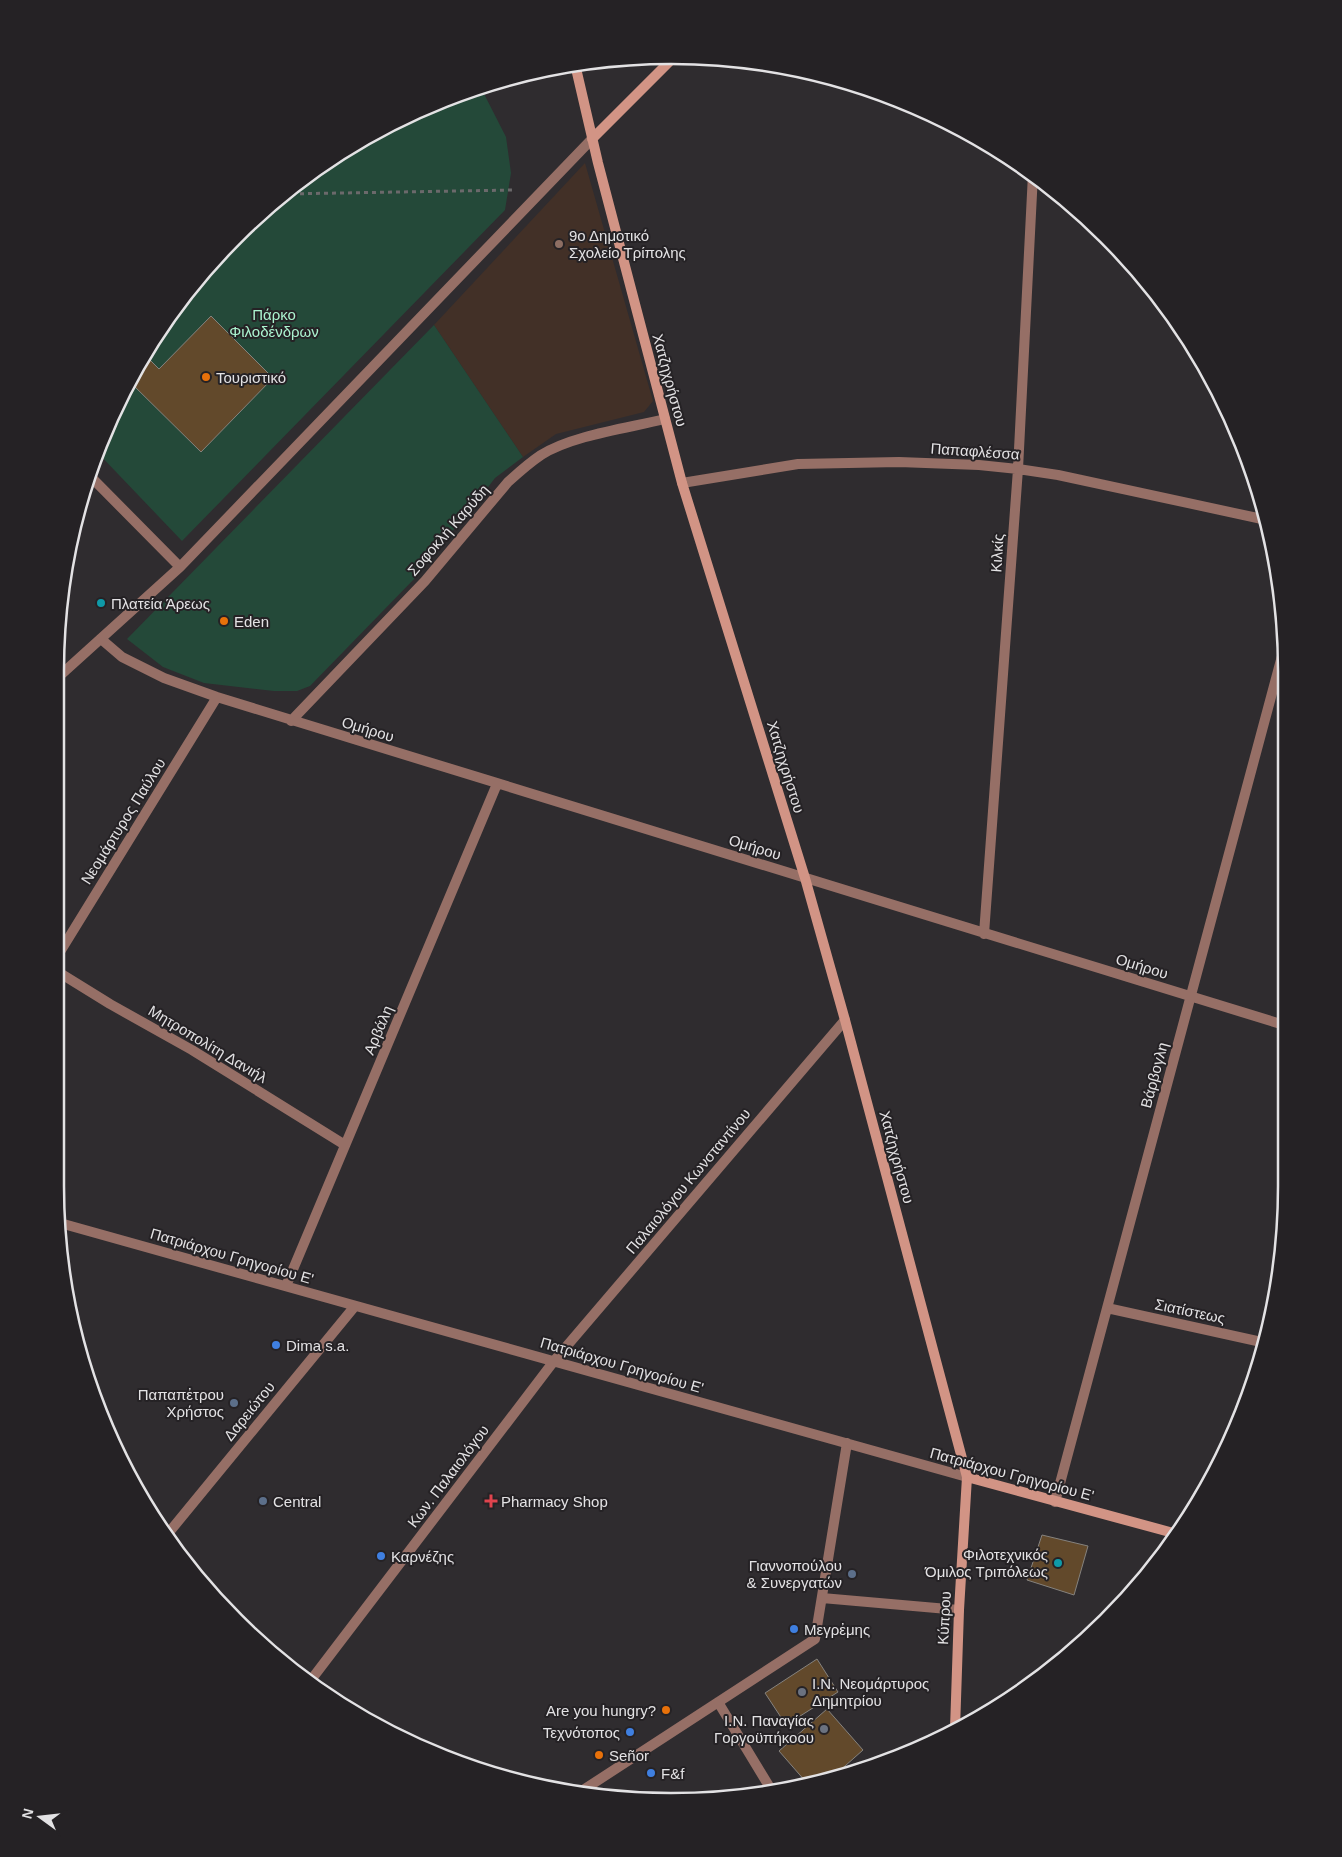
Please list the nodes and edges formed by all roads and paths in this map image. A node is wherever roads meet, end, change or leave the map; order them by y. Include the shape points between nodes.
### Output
1 (667, 64) edge
2 (575, 72) edge
3 (592, 139) junction
4 (1033, 183) edge
5 (543, 189) junction
6 (295, 194) edge
7 (665, 419) junction
8 (1018, 469) junction
9 (95, 481) edge
10 (682, 483) junction
11 (1259, 518) edge
12 (180, 567) junction
13 (100, 639) junction
14 (1278, 671) edge
15 (64, 672) edge
16 (217, 697) junction
17 (292, 721) junction
18 (497, 784) junction
19 (805, 878) junction
20 (984, 934) junction
21 (64, 945) edge
22 (64, 976) edge
23 (1191, 996) junction
24 (845, 1020) junction
25 (1278, 1023) edge
26 (346, 1145) junction
27 (65, 1224) edge
28 (286, 1286) junction
29 (356, 1306) junction
30 (1107, 1308) junction
31 (1258, 1341) edge
32 (554, 1362) junction
33 (847, 1443) junction
34 (967, 1477) junction
35 (1055, 1502) junction
36 (171, 1530) edge
37 (1170, 1532) edge
38 (822, 1598) junction
39 (959, 1610) junction
40 (314, 1677) edge
41 (718, 1702) junction
42 (955, 1723) edge
43 (768, 1785) edge
44 (587, 1787) edge

1 - 3 street
2 - 3 street, Χατζηχρήστου
3 - 5 street
3 - 7 street, Χατζηχρήστου
4 - 8 street, Κιλκίς
5 - 6 path
5 - 12 street
7 - 10 street, Χατζηχρήστου
7 - 17 street, Σοφοκλή Καρύδη via 570,441 523,468 425,581
8 - 10 street, Παπαφλέσσα via 979,464 828,462
8 - 11 street, Παπαφλέσσα
8 - 20 street, Κιλκίς
9 - 12 street
10 - 19 street, Χατζηχρήστου
12 - 13 street
13 - 15 street
13 - 16 street, Ομήρου via 122,657 164,678
14 - 23 street, Βάρβογλη
16 - 17 street, Ομήρου
16 - 21 street, Νεομάρτυρος Παύλου
17 - 18 street, Ομήρου
18 - 19 street, Ομήρου
18 - 26 street, Αρβάλη
19 - 20 street, Ομήρου
19 - 24 street, Χατζηχρήστου
20 - 23 street, Ομήρου
22 - 26 street, Μητροπολίτη Δανιήλ
23 - 25 street, Ομήρου
23 - 30 street, Βάρβογλη
24 - 32 street, Παλαιολόγου Κωνσταντίνου
24 - 34 street, Χατζηχρήστου
26 - 28 street, Αρβάλη
27 - 28 street, Πατριάρχου Γρηγορίου Ε'
28 - 29 street, Πατριάρχου Γρηγορίου Ε'
29 - 32 street, Πατριάρχου Γρηγορίου Ε'
29 - 36 street, Δαρειώτου
30 - 31 street, Σιατίστεως
30 - 35 street, Βάρβογλη
32 - 33 street, Πατριάρχου Γρηγορίου Ε'
32 - 40 street, Κων. Παλαιολόγου
33 - 34 street, Πατριάρχου Γρηγορίου Ε'
33 - 38 street
34 - 35 street, Πατριάρχου Γρηγορίου Ε'
34 - 39 street, Κύπρου
35 - 37 street, Πατριάρχου Γρηγορίου Ε'
38 - 39 street
38 - 41 street via 815,1639
39 - 42 street, Κύπρου
41 - 43 street
41 - 44 street

